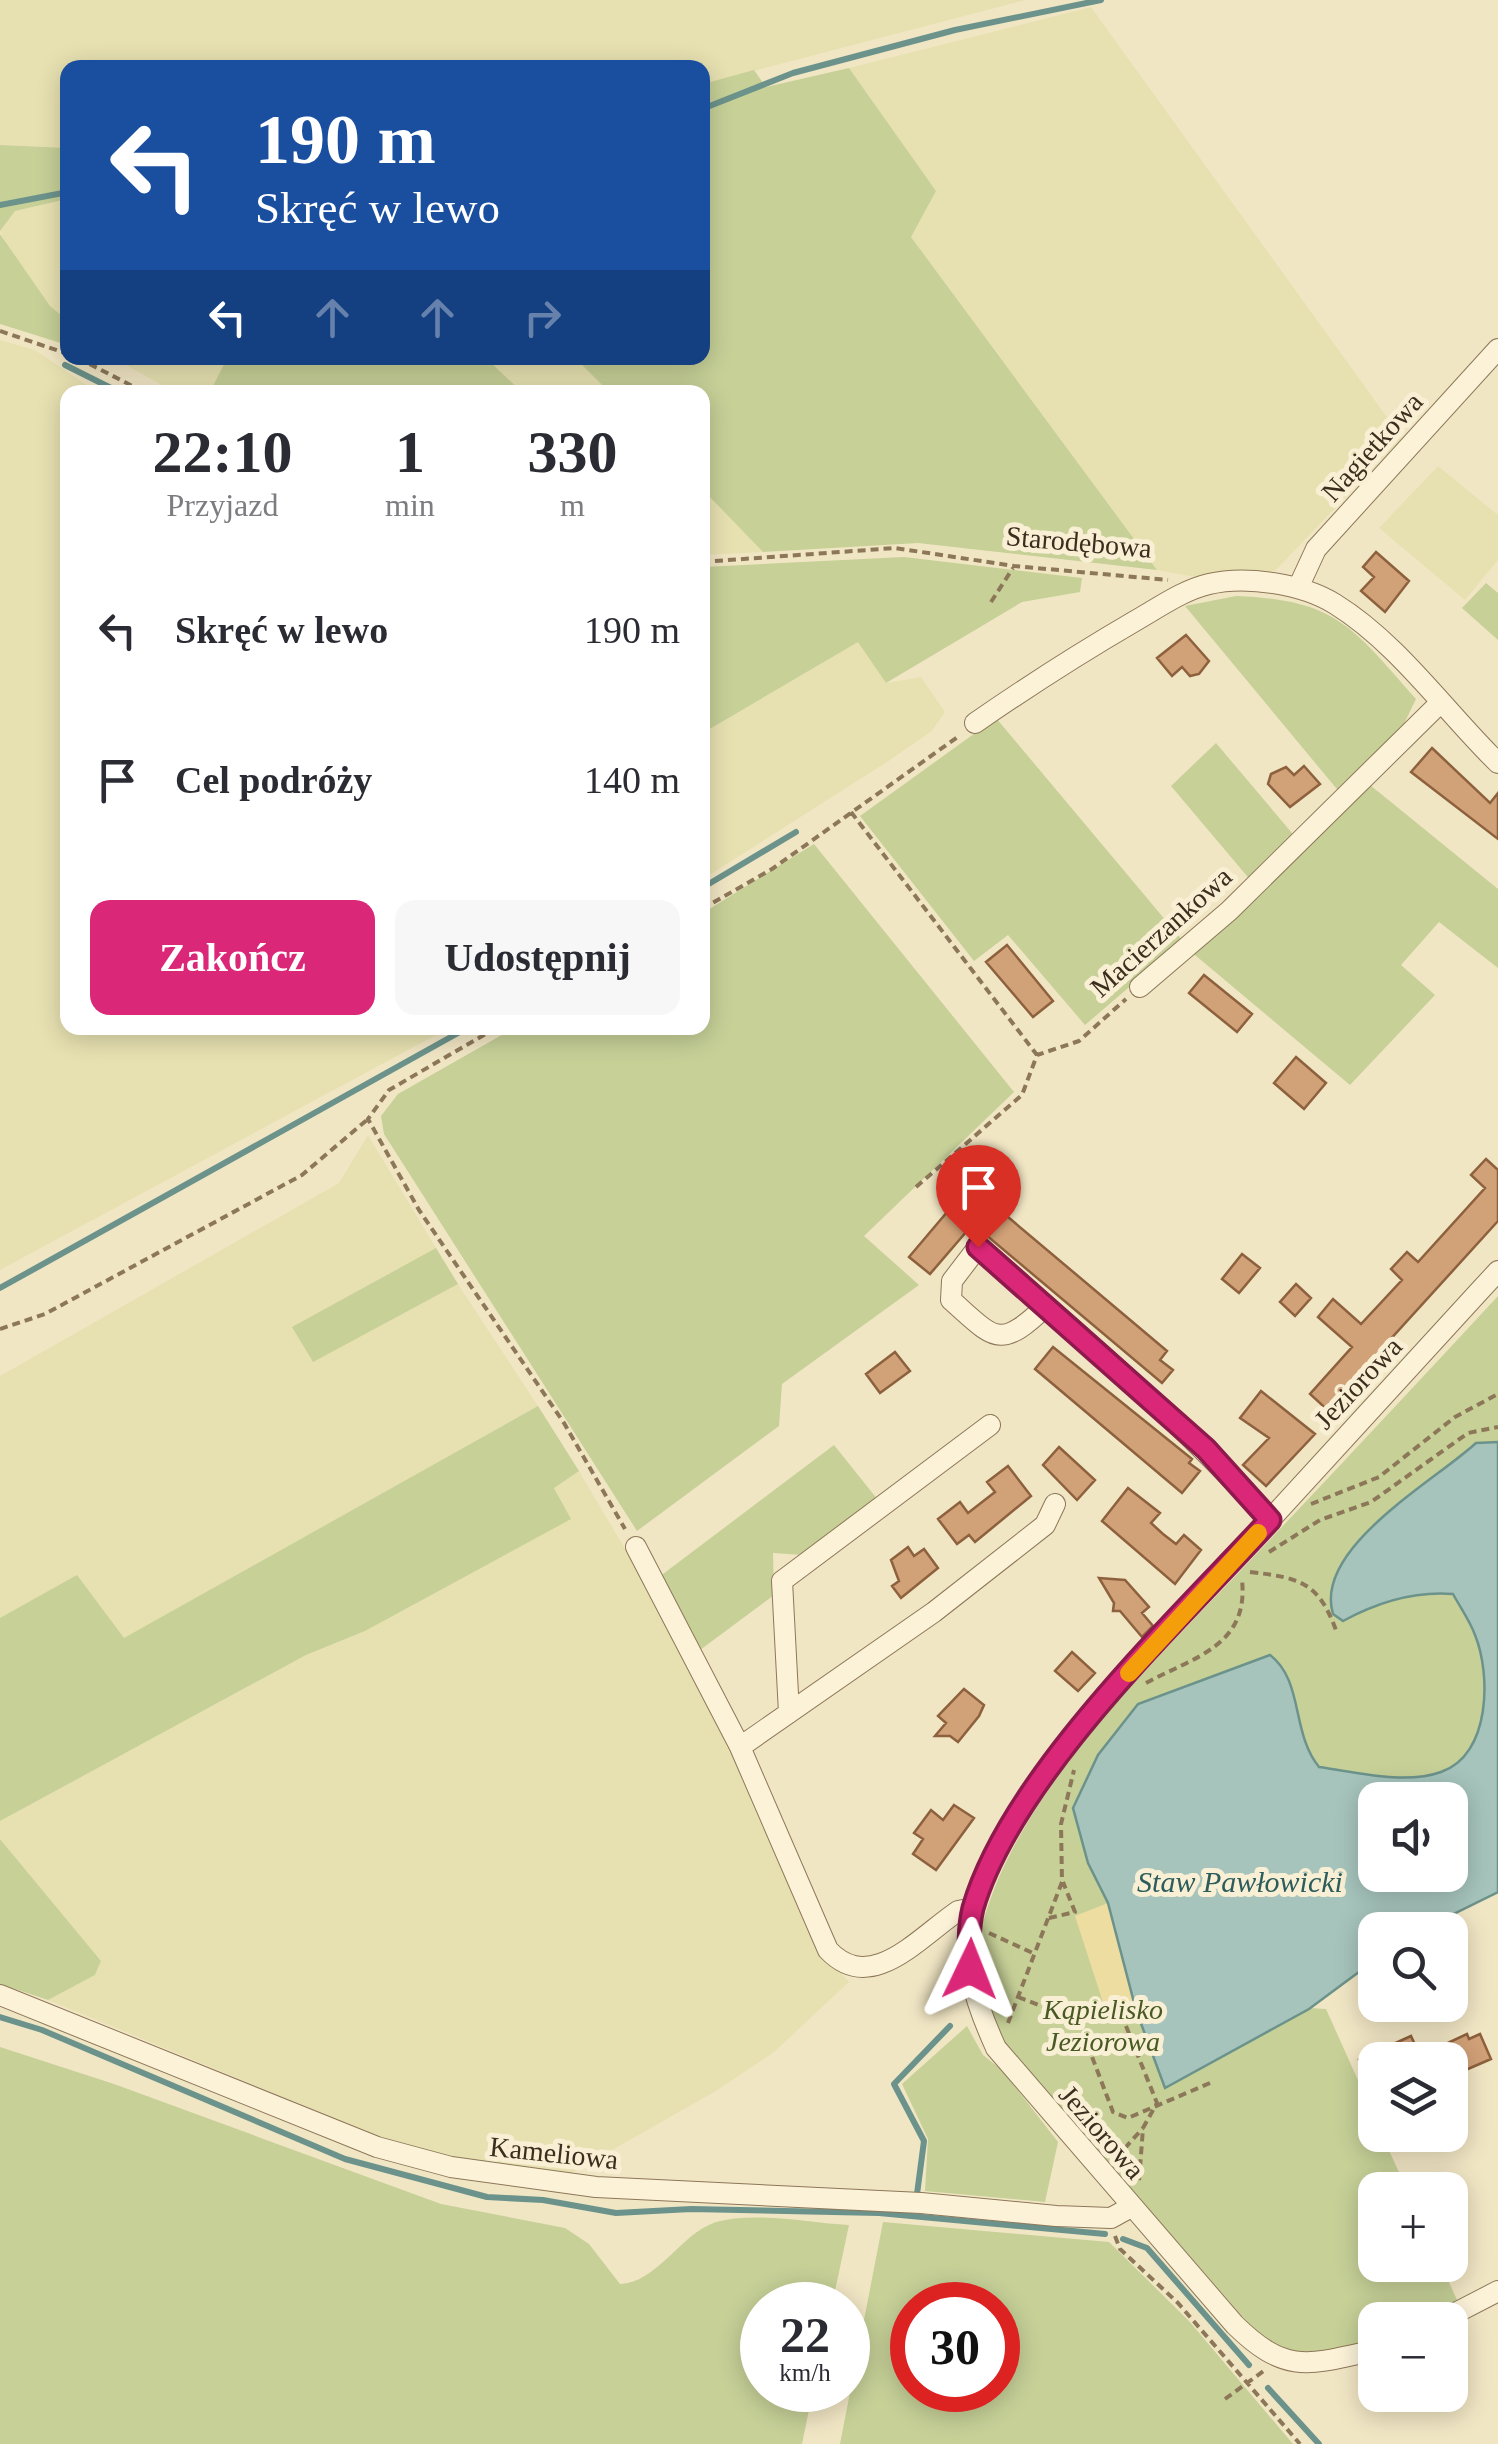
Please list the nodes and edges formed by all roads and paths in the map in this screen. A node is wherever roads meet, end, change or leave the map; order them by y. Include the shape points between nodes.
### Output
1 (0, 332) edge
2 (1498, 349) edge
3 (60, 351) edge
4 (92, 365) edge
5 (130, 385) edge
6 (710, 561) edge
7 (1014, 566) junction
8 (1298, 588) junction
9 (1190, 590) junction
10 (991, 602) dead end
11 (1440, 704) junction
12 (975, 724) joint
13 (1498, 763) edge
14 (851, 811) junction
15 (710, 904) edge
16 (1140, 986) joint
17 (484, 1035) edge
18 (1037, 1055) junction
19 (368, 1119) junction
20 (916, 1187) dead end
21 (1498, 1271) edge
22 (1046, 1306) junction
23 (0, 1329) edge
24 (1498, 1394) edge
25 (990, 1424) dead end
26 (1498, 1426) edge
27 (1286, 1502) junction
28 (1055, 1504) dead end
29 (1270, 1520) junction
30 (636, 1547) joint
31 (1264, 1555) dead end
32 (1251, 1566) dead end
33 (1245, 1572) junction
34 (1337, 1632) dead end
35 (1139, 1686) dead end
36 (789, 1713) junction
37 (740, 1748) junction
38 (1077, 1762) dead end
39 (1062, 1882) junction
40 (972, 1917) junction
41 (1049, 1918) junction
42 (1035, 1954) junction
43 (0, 1995) edge
44 (1018, 1997) junction
45 (1126, 2026) dead end
46 (994, 2043) junction
47 (1210, 2083) dead end
48 (1156, 2104) junction
49 (1143, 2128) junction
50 (1101, 2173) junction
51 (1131, 2207) junction
52 (1111, 2218) junction
53 (1498, 2292) edge
54 (1468, 2307) edge
55 (1358, 2354) edge
56 (1271, 2357) junction
57 (1248, 2386) junction
58 (1225, 2400) dead end
59 (1300, 2444) edge

1 - 3 path
2 - 8 street, Nagietkowa via 1316,549
4 - 5 path
6 - 7 path, Starodębowa via 895,548
7 - 9 path, Starodębowa via 1162,577
7 - 10 path
8 - 9 street via 1232,581
8 - 11 street via 1350,615
9 - 12 street
11 - 13 street
11 - 16 street, Macierzankowa via 1229,911
12 - 14 path
14 - 15 path
14 - 18 path
16 - 18 path, Macierzankowa via 1079,1041
17 - 19 path via 389,1090
18 - 20 path via 1022,1095
19 - 23 path via 302,1175 45,1314
19 - 30 path via 419,1210 564,1423
21 - 27 street, Jeziorowa
22 - 22 street via 978,1247 952,1280 951,1300 992,1336 1020,1330
22 - 29 street via 1206,1449
24 - 27 path via 1379,1477 1314,1504
25 - 36 street via 782,1580
26 - 31 path via 1468,1433 1371,1502 1320,1520
27 - 29 street, Jeziorowa
28 - 36 street via 1046,1525
29 - 40 street, Jeziorowa via 1062,1750 1009,1834
30 - 37 street
32 - 33 path
33 - 34 path via 1282,1576 1316,1591
33 - 35 path via 1245,1602 1230,1632 1202,1656
36 - 37 street
37 - 40 street via 839,1962 873,1969 958,1911
38 - 39 path via 1061,1824
39 - 41 path
39 - 41 path via 1075,1912
40 - 42 path
40 - 46 street, Jeziorowa via 974,1996
41 - 42 path
42 - 44 path
43 - 52 street, Kameliowa via 361,2141 450,2168 596,2187
44 - 46 path
44 - 48 path via 1078,2020 1114,2112 1128,2118
45 - 48 path
46 - 50 street, Jeziorowa
47 - 48 path
48 - 49 path
49 - 50 path
49 - 51 path
50 - 51 street, Jeziorowa
51 - 52 street
51 - 56 street, Jeziorowa
52 - 57 path via 1120,2249 1178,2303
53 - 54 street
55 - 56 street via 1292,2362
56 - 57 path
57 - 58 path
57 - 59 path

